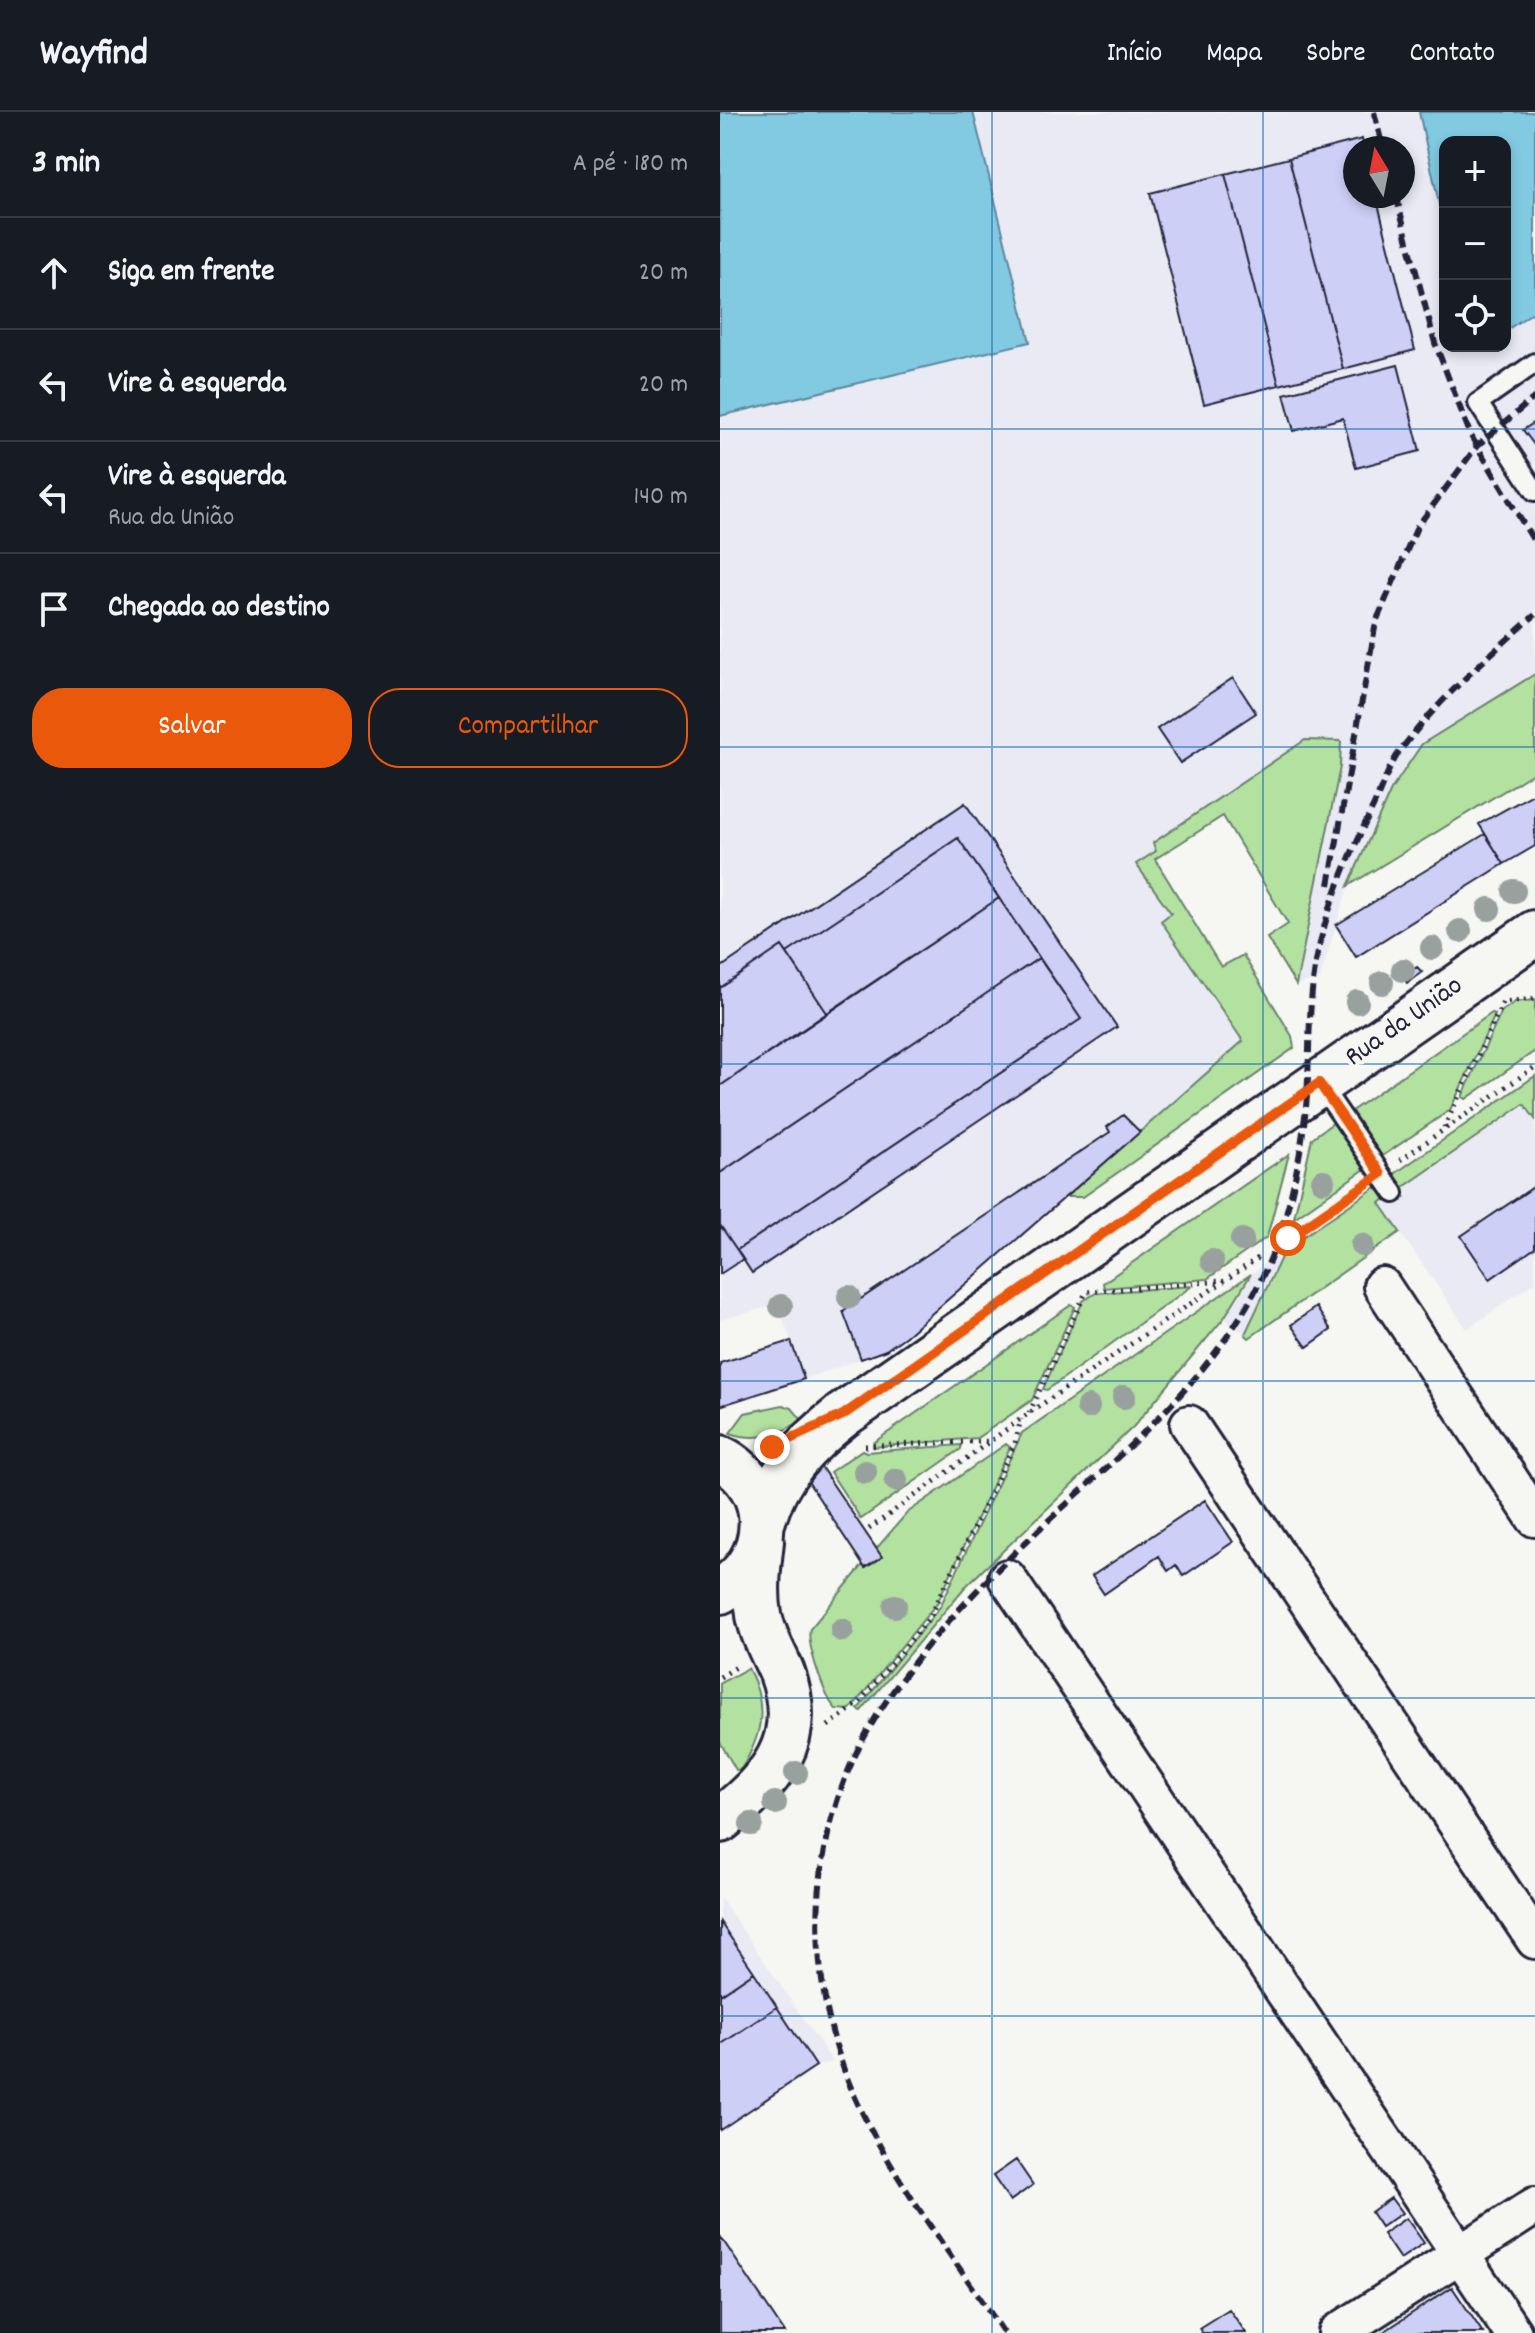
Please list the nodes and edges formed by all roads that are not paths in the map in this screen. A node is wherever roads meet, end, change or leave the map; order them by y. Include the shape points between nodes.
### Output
1 (1535, 363) edge
2 (1535, 491) edge
3 (1535, 933) edge
4 (1319, 1083) junction
5 (1394, 1193) dead end
6 (1382, 1286) dead end
7 (1189, 1424) dead end
8 (851, 1428) junction
9 (720, 1456) edge
10 (1535, 1518) edge
11 (762, 1530) junction
12 (1007, 1578) dead end
13 (720, 1591) edge
14 (720, 1614) edge
15 (771, 1653) junction
16 (720, 1820) edge
17 (1535, 1940) edge
18 (1535, 2206) edge
19 (1460, 2252) junction
20 (1337, 2333) edge
21 (1513, 2333) edge

1 - 2 lane via 1478,403
3 - 4 street, Rua da União
4 - 5 lane
4 - 8 street, Rua da União
6 - 10 street
7 - 17 street
8 - 9 street, Rua da União
8 - 11 street, Rua da União via 821,1432 788,1468
9 - 11 street via 751,1485
11 - 13 street, Rua da União via 753,1561
11 - 15 street via 759,1616
12 - 19 street
14 - 15 street
15 - 16 street via 788,1695 786,1738 757,1792
18 - 19 street
19 - 20 street
19 - 21 street

